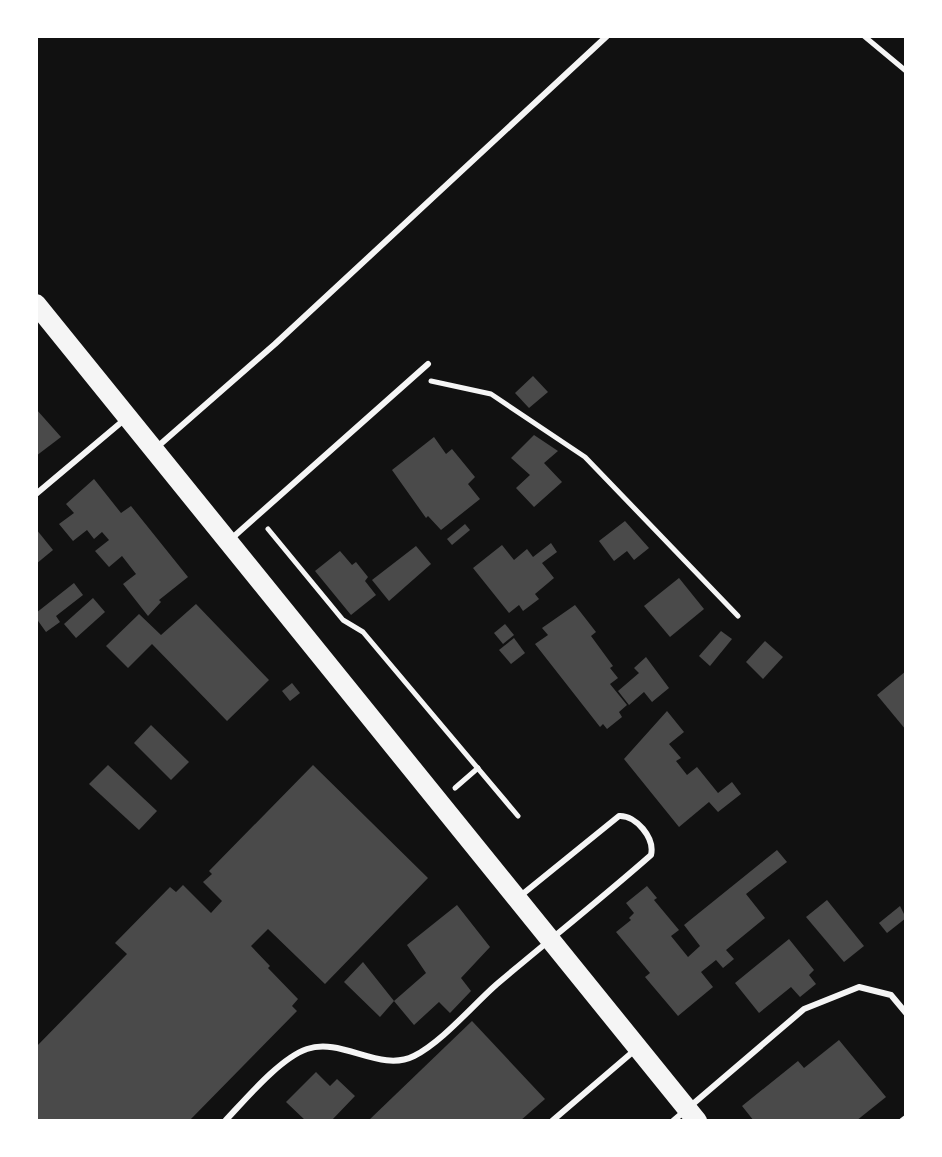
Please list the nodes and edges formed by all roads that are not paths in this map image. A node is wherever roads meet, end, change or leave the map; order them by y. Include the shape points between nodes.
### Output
1 (607, 36) edge
2 (36, 304) edge
3 (428, 364) dead end
4 (126, 418) junction
5 (153, 450) junction
6 (36, 494) edge
7 (228, 541) junction
8 (517, 899) junction
9 (552, 941) junction
10 (906, 1013) edge
11 (638, 1047) junction
12 (686, 1117) edge
13 (225, 1121) edge
14 (552, 1121) edge

1 - 5 lane
2 - 4 main road
3 - 7 lane
4 - 5 main road
4 - 6 lane
5 - 7 main road
7 - 8 main road
8 - 9 main road
8 - 9 lane via 613,819 625,816 643,829 651,855
9 - 11 main road
9 - 13 lane via 412,1058 399,1061 334,1048 306,1049 258,1086
10 - 12 lane via 891,995 859,987 804,1009
11 - 12 main road
11 - 14 lane

